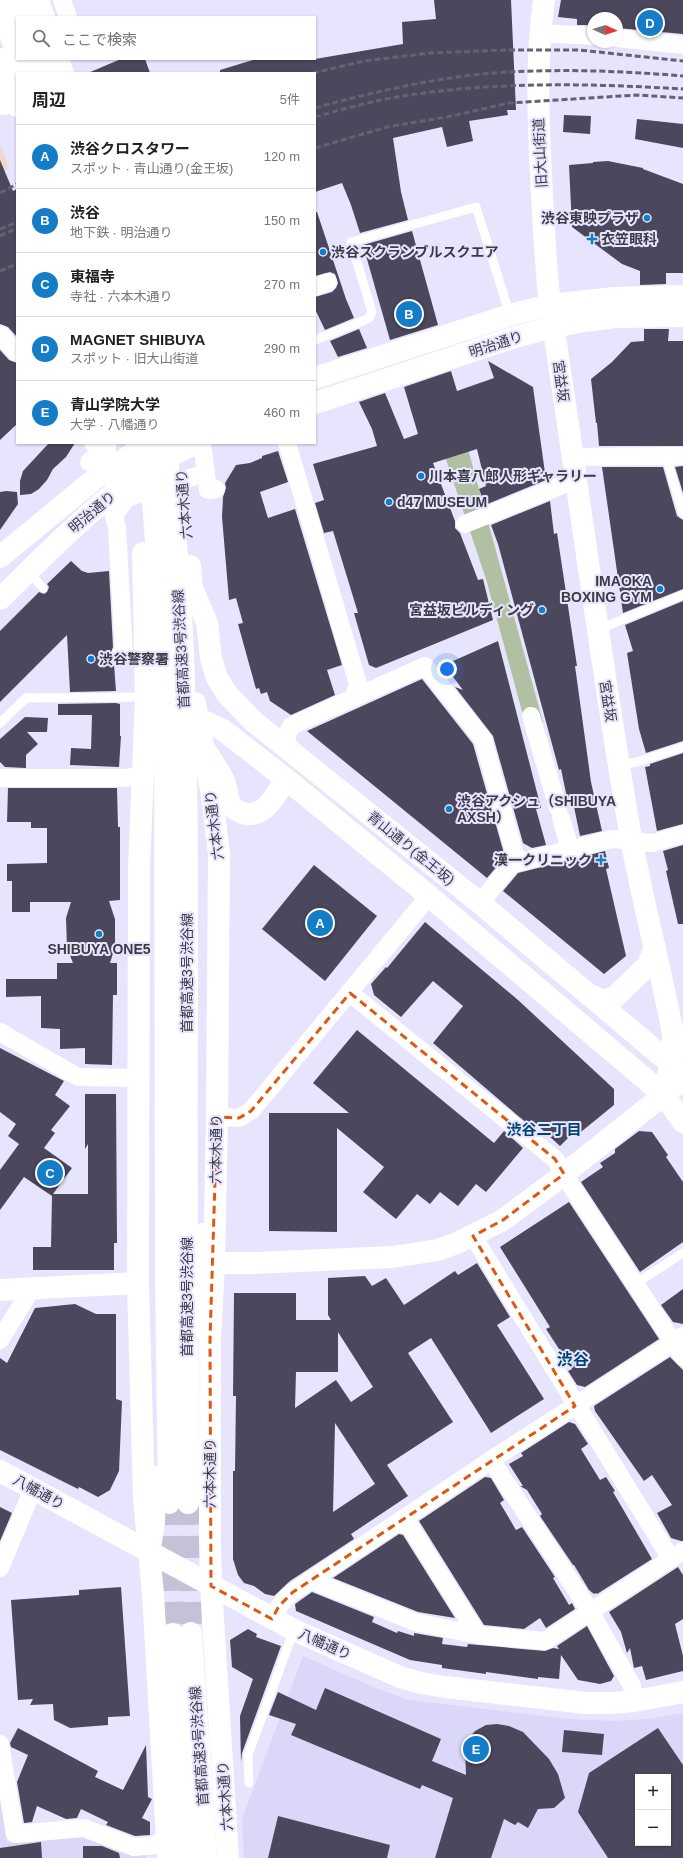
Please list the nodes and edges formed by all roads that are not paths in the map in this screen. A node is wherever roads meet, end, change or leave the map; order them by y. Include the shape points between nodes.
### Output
1 (0, 0) edge
2 (18, 0) edge
3 (38, 0) edge
4 (62, 0) edge
5 (544, 0) edge
6 (0, 6) edge
7 (24, 16) edge
8 (44, 16) edge
9 (68, 16) edge
10 (540, 33) junction
11 (587, 36) edge
12 (623, 39) edge
13 (16, 44) edge
14 (683, 44) edge
15 (16, 51) edge
16 (0, 60) edge
17 (20, 60) edge
18 (38, 60) edge
19 (66, 65) edge
20 (26, 72) edge
21 (31, 72) edge
22 (44, 72) edge
23 (16, 77) edge
24 (0, 82) edge
25 (7, 101) edge
26 (683, 296) edge
27 (550, 305) junction
28 (683, 316) edge
29 (511, 327) junction
30 (553, 327) junction
31 (0, 334) edge
32 (316, 340) edge
33 (16, 342) edge
34 (10, 353) edge
35 (316, 378) edge
36 (316, 403) edge
37 (102, 444) edge
38 (202, 444) edge
39 (287, 444) edge
40 (139, 445) edge
41 (180, 445) edge
42 (572, 456) junction
43 (674, 456) edge
44 (89, 462) dead end
45 (206, 473) junction
46 (136, 478) junction
47 (575, 480) junction
48 (216, 489) dead end
49 (127, 498) junction
50 (683, 514) edge
51 (465, 524) dead end
52 (0, 557) edge
53 (28, 572) junction
54 (43, 588) dead end
55 (192, 588) junction
56 (683, 595) edge
57 (0, 599) edge
58 (597, 630) junction
59 (122, 654) dead end
60 (146, 697) junction
61 (354, 697) junction
62 (531, 716) dead end
63 (197, 718) junction
64 (0, 723) edge
65 (202, 745) junction
66 (683, 747) edge
67 (290, 751) junction
68 (619, 765) junction
69 (143, 776) junction
70 (0, 778) edge
71 (286, 779) junction
72 (212, 795) junction
73 (683, 834) edge
74 (632, 840) junction
75 (570, 849) junction
76 (517, 862) junction
77 (429, 896) junction
78 (480, 903) junction
79 (655, 947) junction
80 (350, 993) junction
81 (590, 994) junction
82 (0, 1032) edge
83 (679, 1072) edge
84 (139, 1078) junction
85 (664, 1094) junction
86 (217, 1117) junction
87 (683, 1122) edge
88 (564, 1174) junction
89 (473, 1236) junction
90 (683, 1253) edge
91 (214, 1264) junction
92 (169, 1282) junction
93 (635, 1284) junction
94 (32, 1288) junction
95 (0, 1290) edge
96 (0, 1340) edge
97 (210, 1340) junction
98 (680, 1345) edge
99 (575, 1406) junction
100 (491, 1460) junction
101 (0, 1471) edge
102 (33, 1490) junction
103 (178, 1503) tunnel mouth
104 (397, 1523) junction
105 (149, 1553) junction
106 (677, 1555) edge
107 (0, 1568) edge
108 (310, 1580) junction
109 (211, 1586) junction
110 (590, 1612) junction
111 (272, 1619) junction
112 (294, 1630) junction
113 (478, 1635) junction
114 (683, 1692) edge
115 (634, 1701) junction
116 (0, 1744) edge
117 (249, 1783) dead end
118 (167, 1834) junction
119 (168, 1858) edge
120 (188, 1858) edge
121 (206, 1858) edge
122 (228, 1858) edge

1 - 13 main road
2 - 7 main road
3 - 8 main road
4 - 9 street
5 - 10 main road, 旧大山街道
6 - 15 main road
10 - 11 street
10 - 27 main road, 旧大山街道 via 537,108
12 - 14 street
16 - 25 main road
17 - 20 main road
18 - 22 main road
19 - 21 street
23 - 24 street
26 - 27 main road, 明治通り via 614,298
27 - 29 main road, 明治通り
27 - 30 main road, 宮益坂
28 - 30 main road, 明治通り via 615,317
29 - 30 main road, 明治通り
29 - 32 lane via 476,207 351,242 372,312 369,318 363,321
29 - 35 main road, 明治通り
29 - 36 main road, 明治通り
30 - 42 main road, 宮益坂
31 - 34 street
33 - 34 street
37 - 44 street
37 - 49 street via 112,478
38 - 45 street
39 - 61 street via 358,684
40 - 46 main road
40 - 52 main road, 明治通り
40 - 92 main road, 首都高速3号渋谷線 via 152,487 165,667
41 - 46 main road, 明治通り
41 - 55 main road, 六本木通り
41 - 92 main road, 首都高速3号渋谷線 via 172,500 183,668 187,864
42 - 43 street
42 - 47 main road, 宮益坂
43 - 50 lane
45 - 48 street via 208,490
45 - 49 street
46 - 53 main road, 明治通り via 94,508
46 - 60 main road via 144,571
47 - 51 street
47 - 58 main road, 宮益坂
49 - 59 street via 114,516 117,528
53 - 54 lane
53 - 57 main road, 明治通り
55 - 63 main road, 六本木通り via 186,622
55 - 67 main road, 青山通り(金王坂) via 207,623 211,658 217,678 240,709
56 - 58 lane
58 - 68 main road, 宮益坂
60 - 63 main road, 青山通り(金王坂) via 152,708
60 - 64 lane via 26,698
60 - 69 main road
61 - 67 street via 291,726 286,737
61 - 76 street via 425,666 483,739
62 - 75 street
63 - 65 main road, 六本木通り
63 - 71 main road, 青山通り(金王坂) via 223,730
65 - 71 main road via 224,780 231,806 242,813 255,813 261,810
65 - 72 main road, 六本木通り
66 - 68 lane
67 - 78 main road, 青山通り(金王坂)
68 - 74 main road, 宮益坂
69 - 70 street
69 - 72 main road via 174,775 195,783
69 - 84 main road via 139,868
71 - 77 main road, 青山通り(金王坂)
72 - 86 main road, 六本木通り via 219,870
73 - 74 street via 654,843
74 - 75 street via 612,839
74 - 79 main road, 宮益坂
75 - 76 street
76 - 78 street via 512,864
77 - 80 street
77 - 85 main road, 青山通り(金王坂)
78 - 81 main road, 青山通り(金王坂)
79 - 81 main road via 648,965 614,998 602,1000
79 - 83 main road, 宮益坂
80 - 86 street via 251,1111 239,1118
80 - 88 street via 555,1159
81 - 83 main road, 青山通り(金王坂)
82 - 84 street via 78,1077
83 - 85 main road
84 - 92 main road
85 - 87 main road, 青山通り(金王坂)
85 - 88 main road
86 - 91 main road, 六本木通り
88 - 89 main road via 503,1220
88 - 93 street
89 - 91 main road via 438,1250 393,1256
89 - 99 street
90 - 93 lane
91 - 97 main road, 六本木通り
92 - 94 main road
92 - 97 main road
92 - 103 main road, 首都高速3号渋谷線
92 - 105 main road via 156,1435 154,1523
93 - 98 street
94 - 95 main road
94 - 96 street
97 - 109 main road, 六本木通り
98 - 99 street
99 - 100 street
99 - 106 street
100 - 104 street
100 - 110 street
101 - 102 main road, 八幡通り
102 - 105 main road, 八幡通り
102 - 107 street
104 - 108 street
104 - 113 street via 408,1526
105 - 109 main road, 八幡通り
105 - 118 main road
106 - 110 street
108 - 111 street via 285,1598
108 - 113 street via 415,1622
109 - 111 main road, 八幡通り
109 - 122 main road, 六本木通り
110 - 113 street via 545,1641
110 - 115 street via 632,1686
111 - 112 main road, 八幡通り
112 - 115 main road, 八幡通り via 400,1677 420,1683 586,1702
112 - 117 lane via 248,1755
114 - 115 main road, 八幡通り
116 - 118 street via 15,1834 84,1828 134,1846 157,1845
118 - 119 main road
120 - 121 main road, 首都高速3号渋谷線 via 182,1634

